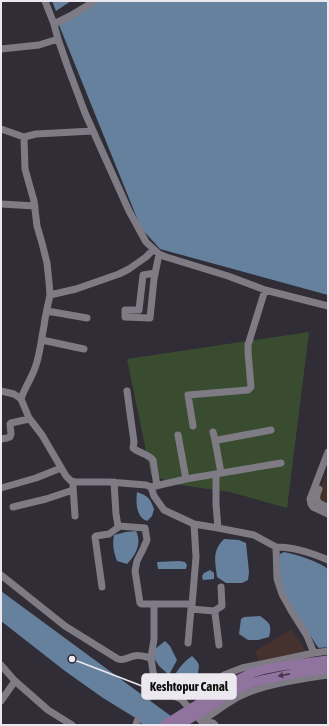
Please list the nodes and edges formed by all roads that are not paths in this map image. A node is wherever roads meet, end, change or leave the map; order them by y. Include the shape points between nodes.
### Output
1 (45, 1) edge
2 (95, 1) edge
3 (54, 24) junction
4 (58, 39) junction
5 (1, 49) edge
6 (1, 129) edge
7 (93, 130) junction
8 (24, 137) junction
9 (1, 204) edge
10 (35, 206) junction
11 (156, 252) junction
12 (155, 273) junction
13 (265, 290) junction
14 (50, 295) junction
15 (328, 306) edge
16 (47, 311) junction
17 (87, 318) dead end
18 (42, 340) junction
19 (84, 349) dead end
20 (1, 391) edge
21 (127, 391) dead end
22 (20, 399) junction
23 (29, 419) junction
24 (193, 426) dead end
25 (271, 430) dead end
26 (213, 432) dead end
27 (178, 435) dead end
28 (1, 439) edge
29 (215, 440) junction
30 (328, 452) edge
31 (281, 463) dead end
32 (328, 465) edge
33 (60, 468) junction
34 (219, 474) junction
35 (186, 479) junction
36 (73, 482) junction
37 (114, 482) junction
38 (154, 487) junction
39 (1, 488) edge
40 (73, 490) junction
41 (13, 507) dead end
42 (328, 507) edge
43 (328, 514) edge
44 (75, 516) dead end
45 (194, 524) junction
46 (120, 526) junction
47 (218, 528) junction
48 (276, 547) junction
49 (328, 560) edge
50 (1, 575) edge
51 (102, 587) dead end
52 (221, 587) dead end
53 (155, 604) junction
54 (192, 607) junction
55 (214, 611) junction
56 (188, 643) dead end
57 (219, 645) dead end
58 (328, 651) edge
59 (315, 657) junction
60 (151, 658) junction
61 (328, 660) edge
62 (1, 665) edge
63 (326, 671) edge
64 (15, 681) junction
65 (157, 684) junction
66 (149, 697) dead end
67 (181, 699) junction
68 (1, 701) edge
69 (201, 721) junction
70 (72, 725) edge
71 (164, 725) edge
72 (180, 725) edge
73 (215, 725) edge

1 - 3 street
2 - 3 street
3 - 4 street
4 - 5 street via 39,45
4 - 7 street
6 - 8 street
7 - 8 street
7 - 11 street via 131,215 146,242
8 - 10 street via 25,169
9 - 10 street
10 - 14 street via 50,282
11 - 12 street
11 - 13 street
11 - 14 street via 124,271 76,289
12 - 12 street via 150,318 125,316 125,310 138,310 143,275
13 - 15 street
13 - 24 street via 248,345 251,387 248,390 188,395
14 - 16 street
16 - 17 street
16 - 18 street
18 - 19 street
18 - 22 street via 35,368
20 - 22 street via 14,394
21 - 38 street via 133,448 153,460
22 - 23 street
23 - 28 street via 11,423 10,436
23 - 33 street via 53,452
25 - 29 street
26 - 29 street
27 - 35 street
29 - 34 street
30 - 43 street via 310,502 313,508
31 - 34 street
32 - 42 street via 316,497 319,503
33 - 36 street
33 - 39 street
34 - 35 street
34 - 47 street via 216,504
35 - 38 street
36 - 37 street
36 - 40 street
37 - 38 street
37 - 46 street via 116,514
38 - 45 street via 154,496 164,510
40 - 41 street
40 - 44 street
45 - 47 street
45 - 54 street via 196,557
46 - 51 street via 109,534 95,537
46 - 53 street via 145,528 147,540 135,571 140,603
47 - 48 street via 254,535
48 - 49 street via 289,547
48 - 59 street via 277,579 280,589 307,636
50 - 60 street via 65,626 118,659 136,656
52 - 55 street via 222,606
53 - 54 street via 187,604
53 - 60 street
54 - 55 street
54 - 56 street
55 - 57 street
58 - 59 street
59 - 61 main road
59 - 67 street via 242,668
59 - 71 main road via 250,674
60 - 65 street
62 - 64 street
63 - 69 street via 249,692
63 -> 72 main road via 276,677 248,684
64 - 68 street
64 - 70 street via 48,710
65 - 66 street
65 - 67 street via 168,694
67 - 69 street
69 - 73 street

